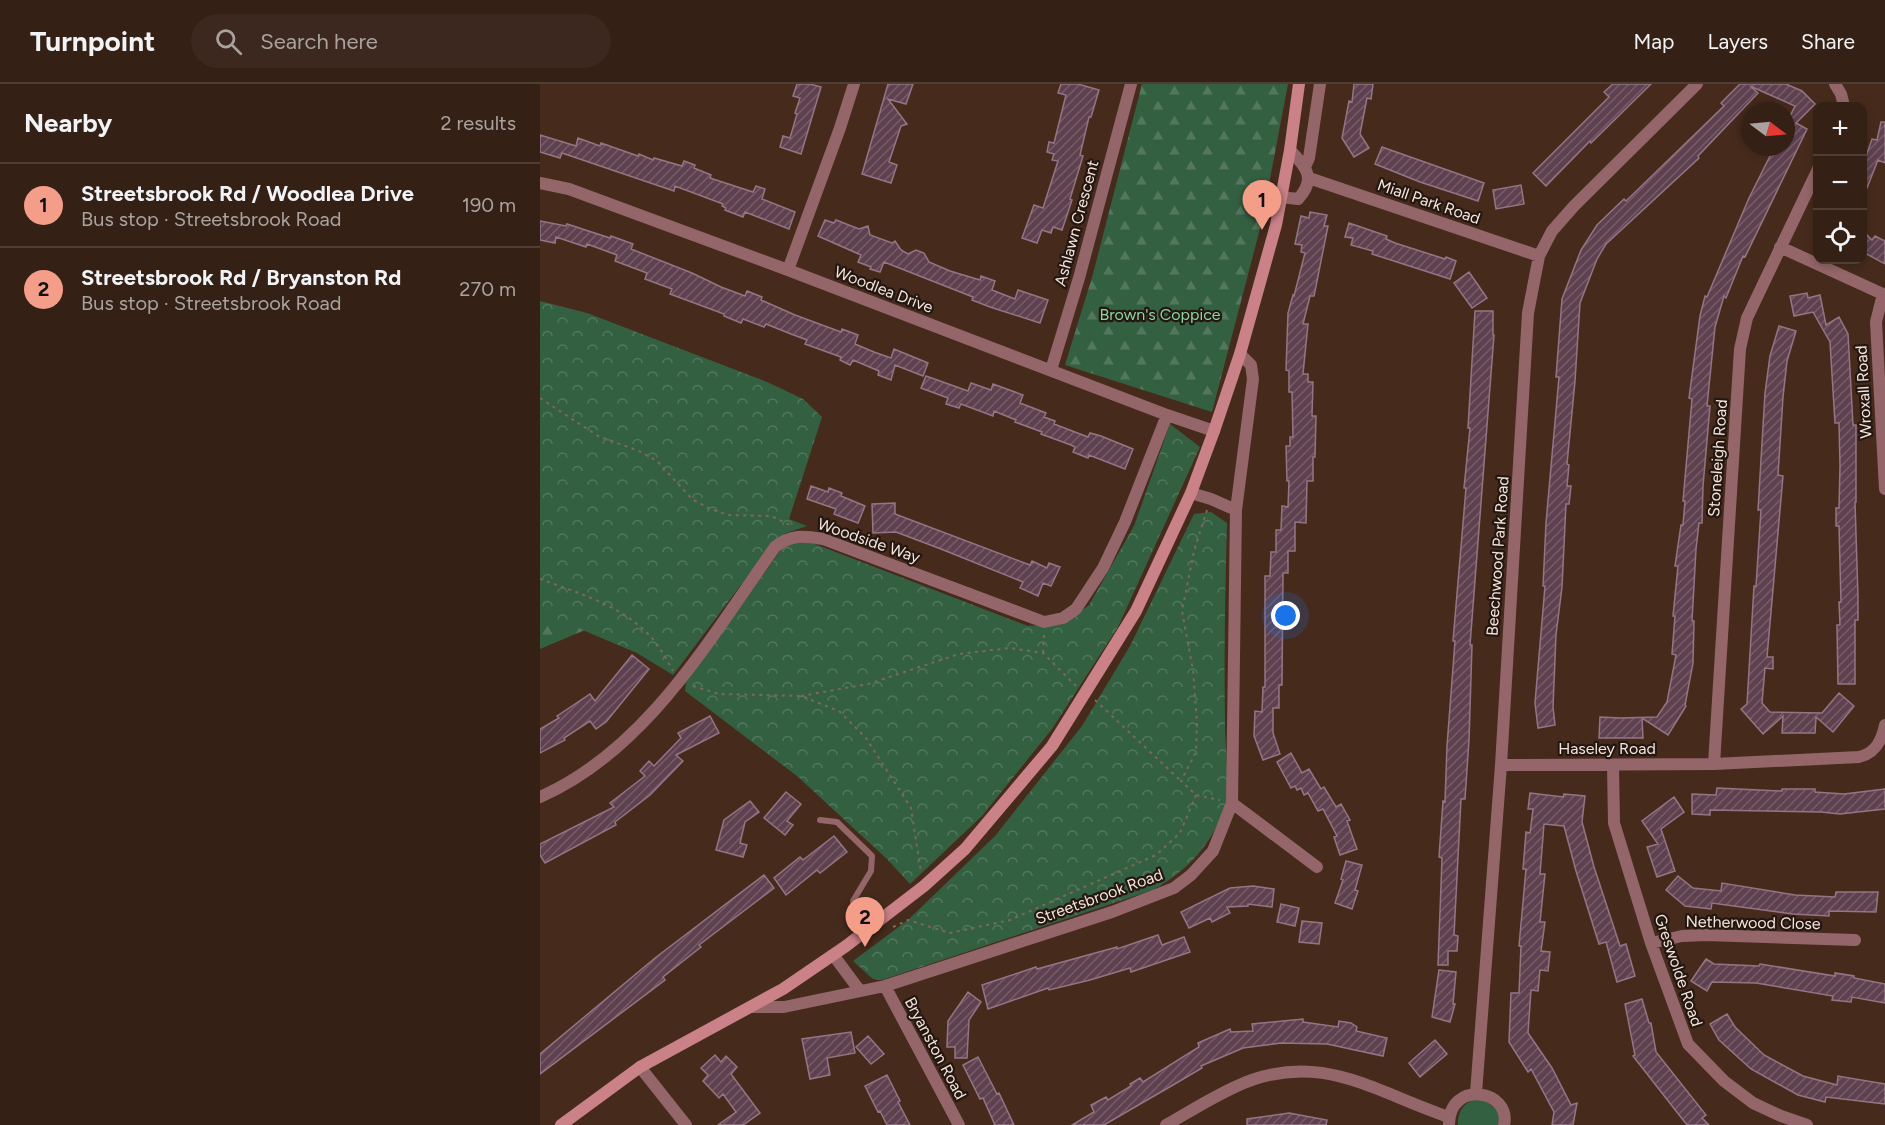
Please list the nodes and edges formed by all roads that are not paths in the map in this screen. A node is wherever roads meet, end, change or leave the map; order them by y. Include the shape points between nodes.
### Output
1 (854, 84) edge
2 (1131, 84) edge
3 (1299, 84) edge
4 (1320, 84) edge
5 (1697, 84) edge
6 (1835, 84) edge
7 (1843, 102) edge
8 (1290, 150) junction
9 (1307, 172) junction
10 (1813, 179) edge
11 (540, 183) edge
12 (1281, 197) junction
13 (1780, 247) junction
14 (1539, 256) junction
15 (788, 270) junction
16 (1884, 294) edge
17 (1240, 354) junction
18 (1051, 370) junction
19 (1167, 415) junction
20 (1214, 430) junction
21 (1885, 489) edge
22 (1191, 493) junction
23 (1236, 510) junction
24 (1885, 724) edge
25 (1714, 764) junction
26 (1501, 765) junction
27 (1612, 765) junction
28 (540, 797) edge
29 (1232, 803) junction
30 (820, 820) dead end
31 (1317, 867) dead end
32 (867, 930) junction
33 (1855, 940) dead end
34 (1651, 943) junction
35 (834, 956) junction
36 (885, 986) junction
37 (860, 991) junction
38 (753, 1007) junction
39 (640, 1067) junction
40 (1476, 1093) junction
41 (1449, 1121) edge
42 (561, 1125) edge
43 (686, 1125) edge
44 (959, 1125) edge
45 (1166, 1125) edge
46 (1504, 1125) edge
47 (1807, 1125) edge

1 - 15 street
2 - 18 street, Ashlawn Crescent
3 - 8 main road, Streetsbrook Road
4 - 9 street
5 - 14 street, Beechwood Park Road via 1574,206 1552,231
6 - 7 street
8 - 9 street, Miall Park Road
8 - 12 main road, Streetsbrook Road
9 - 12 street via 1305,192 1298,199
9 - 14 street, Miall Park Road
10 - 13 street, Stoneleigh Road
11 - 15 street, Woodlea Drive via 569,189
12 - 17 main road, Streetsbrook Road
13 - 16 street
13 - 25 street, Stoneleigh Road via 1747,318 1740,349
14 - 26 street, Beechwood Park Road via 1528,313
15 - 18 street, Woodlea Drive
16 - 21 street, Wroxall Road via 1876,322
17 - 20 main road, Streetsbrook Road
17 - 23 street, Streetsbrook Road via 1251,365 1253,379
18 - 19 street, Woodlea Drive
19 - 20 street, Woodlea Drive
19 - 28 street, Woodside Way via 1103,568 1076,609 1063,618 1044,622 823,539 800,535 783,540 679,681 624,740 580,775
20 - 22 main road, Streetsbrook Road
22 - 23 street
22 - 32 main road, Streetsbrook Road via 1136,611 1052,746 965,849
23 - 29 street, Streetsbrook Road
24 - 25 street via 1882,740 1867,755 1859,757
25 - 27 street, Haseley Road
26 - 27 street, Haseley Road
26 - 40 street, Beechwood Park Road
27 - 34 street, Greswolde Road via 1614,823
29 - 31 street
29 - 36 street, Streetsbrook Road via 1213,850 1174,888
30 - 32 lane via 837,822 872,856 871,871 853,901
32 - 35 main road, Streetsbrook Road
33 - 34 street, Netherwood Close via 1706,935
34 - 47 street, Greswolde Road via 1688,1044 1724,1081 1753,1103
35 - 37 street
35 - 38 main road, Streetsbrook Road
36 - 37 street, Streetsbrook Road
36 - 44 street, Bryanston Road
37 - 38 street, Streetsbrook Road via 784,1007
38 - 39 main road, Streetsbrook Road
39 - 42 main road, Streetsbrook Road
39 - 43 street
40 - 41 street via 1458,1100
40 - 46 street via 1490,1096 1501,1106
41 - 45 street via 1358,1081 1290,1071 1236,1087

